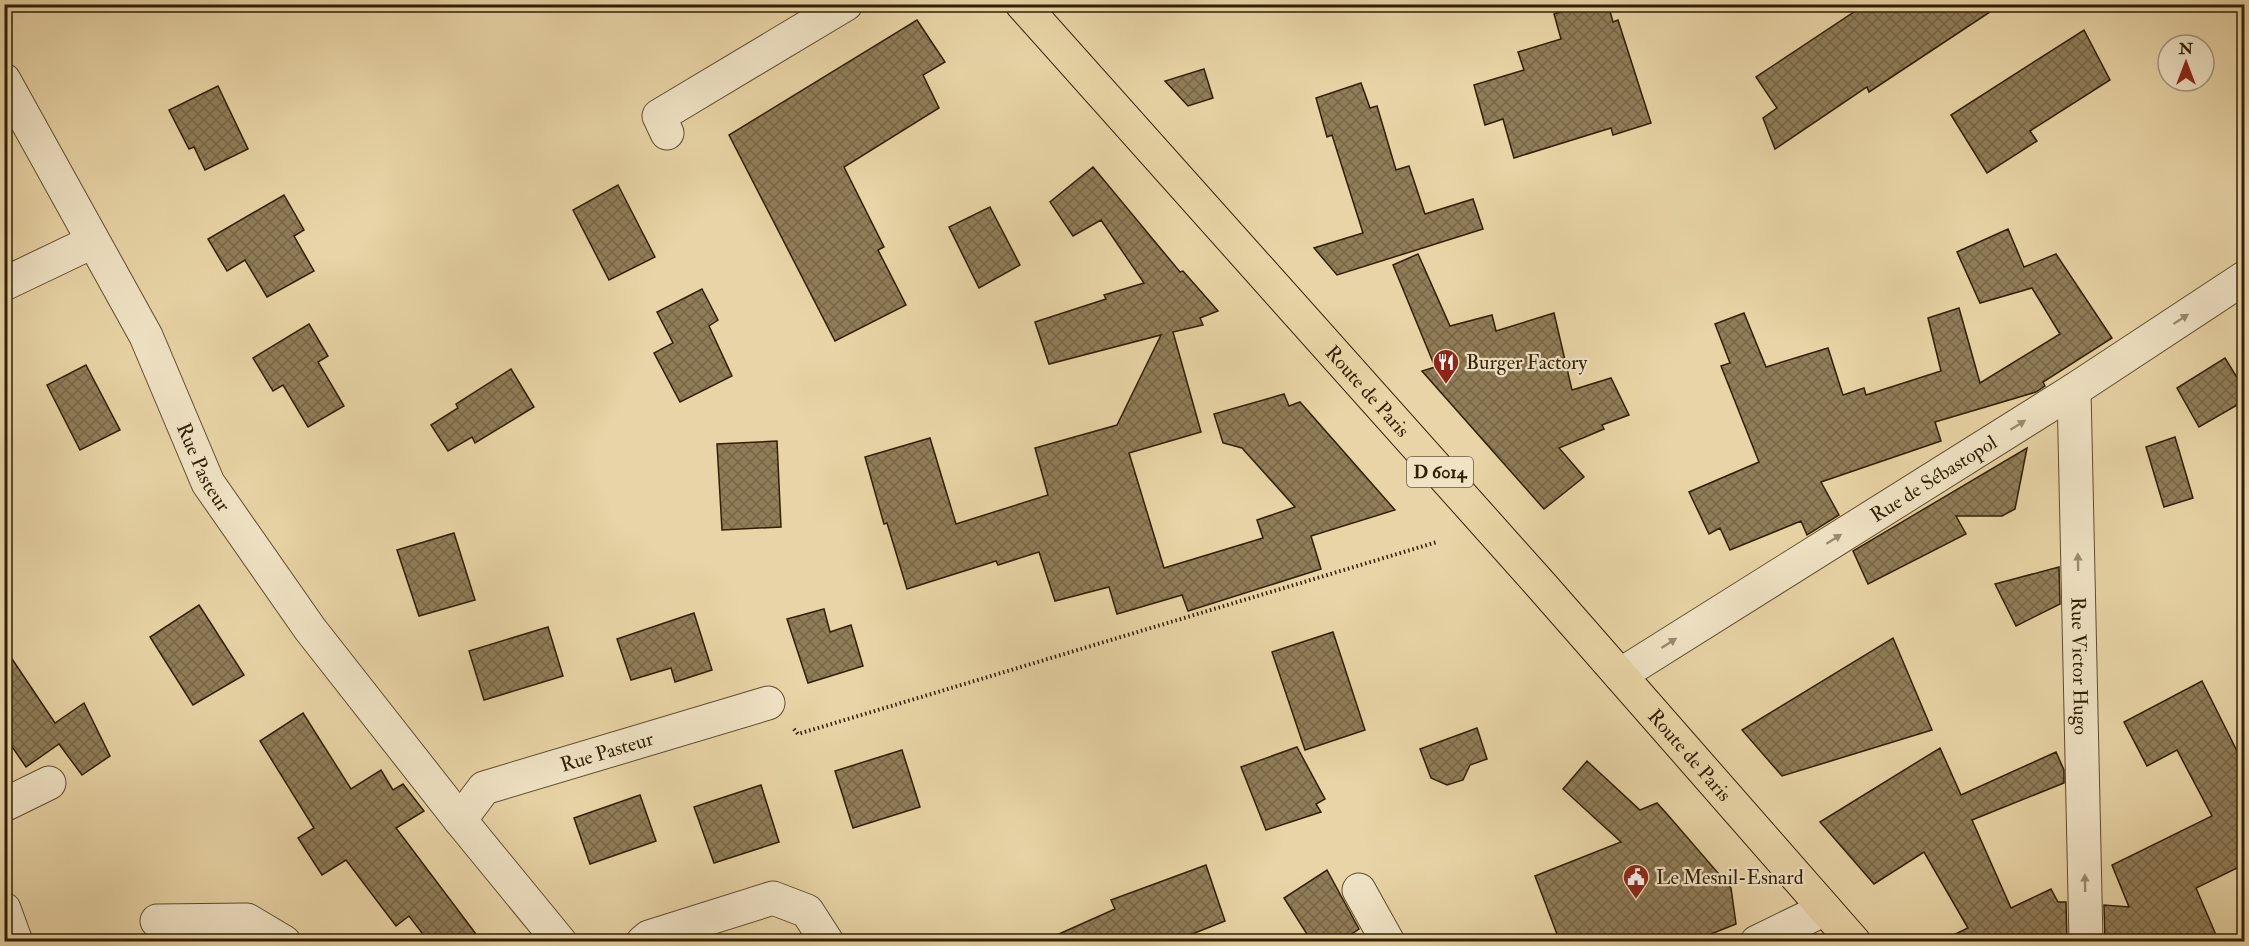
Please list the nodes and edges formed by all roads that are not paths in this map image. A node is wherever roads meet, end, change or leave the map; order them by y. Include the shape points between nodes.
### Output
1 (846, 4) edge
2 (1022, 4) edge
3 (4, 80) edge
4 (667, 133) dead end
5 (92, 242) junction
6 (2244, 278) edge
7 (4, 284) edge
8 (2074, 390) junction
9 (1620, 675) junction
10 (768, 703) road end
11 (49, 783) dead end
12 (4, 805) edge
13 (460, 820) junction
14 (1359, 890) dead end
15 (4, 909) edge
16 (1825, 909) junction
17 (157, 921) dead end
18 (16, 942) edge
19 (284, 942) edge
20 (560, 942) edge
21 (643, 942) edge
22 (827, 942) edge
23 (1388, 942) edge
24 (1757, 942) edge
25 (1854, 942) edge
26 (2086, 942) edge

1 - 4 street via 659,116
2 - 9 main road, Route de Paris / D 6014
3 - 5 street, Rue Pasteur
5 - 7 street
5 - 13 street, Rue Pasteur via 146,336 208,483 310,628
8 -> 6 street, Rue de Sébastopol
9 -> 8 street, Rue de Sébastopol
26 -> 8 street, Rue Victor Hugo
9 - 16 main road, Route de Paris / D 6014
10 - 13 street, Rue Pasteur via 484,788
11 - 12 street
13 - 20 street, Rue Pasteur
14 - 23 street
15 - 18 street
16 - 24 street
16 - 25 main road, Route de Paris / D 6014
17 - 19 street via 247,920
21 - 22 street via 773,898 807,910

